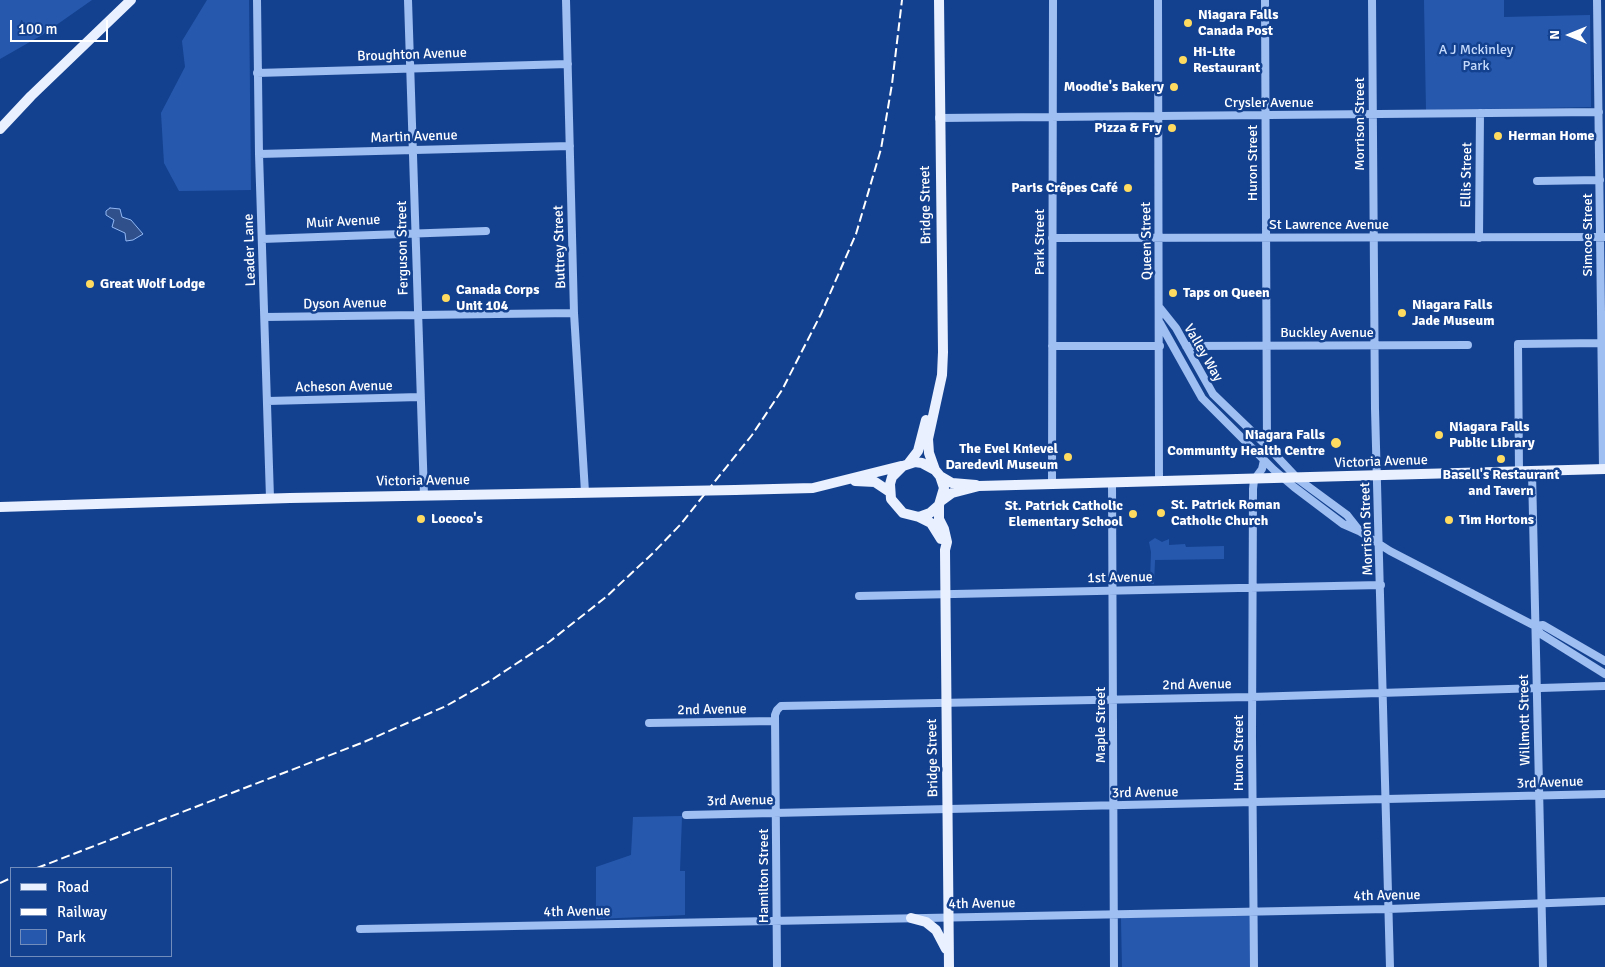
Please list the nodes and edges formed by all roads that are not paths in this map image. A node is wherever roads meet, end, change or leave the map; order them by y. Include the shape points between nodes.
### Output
1 (132, 0) edge
2 (257, 0) edge
3 (408, 0) edge
4 (566, 0) edge
5 (939, 0) edge
6 (1053, 0) edge
7 (1158, 0) edge
8 (1265, 0) edge
9 (1372, 0) edge
10 (1597, 0) edge
11 (568, 64) junction
12 (410, 68) junction
13 (257, 73) junction
14 (1602, 73) edge
15 (1599, 112) junction
16 (1480, 113) junction
17 (1373, 114) junction
18 (1158, 115) junction
19 (1266, 116) junction
20 (1052, 117) junction
21 (939, 118) junction
22 (0, 129) edge
23 (570, 146) junction
24 (413, 150) junction
25 (259, 154) junction
26 (1600, 180) junction
27 (1536, 181) dead end
28 (486, 231) dead end
29 (416, 232) junction
30 (1373, 237) junction
31 (1603, 237) edge
32 (1052, 238) junction
33 (1266, 238) junction
34 (1479, 238) junction
35 (262, 239) junction
36 (1159, 239) junction
37 (1160, 308) junction
38 (574, 313) junction
39 (417, 315) junction
40 (265, 317) junction
41 (1160, 322) junction
42 (1601, 343) junction
43 (1267, 345) junction
44 (1374, 345) junction
45 (1468, 345) dead end
46 (1052, 346) junction
47 (1160, 346) junction
48 (1186, 346) junction
49 (420, 397) junction
50 (268, 401) junction
51 (933, 408) junction
52 (1267, 446) junction
53 (1264, 460) junction
54 (905, 465) junction
55 (1604, 469) edge
56 (1519, 472) junction
57 (1532, 472) junction
58 (938, 473) junction
59 (1377, 476) junction
60 (1283, 478) junction
61 (1298, 479) junction
62 (1254, 480) junction
63 (847, 481) junction
64 (1112, 482) junction
65 (1159, 482) junction
66 (1052, 484) junction
67 (979, 486) junction
68 (585, 492) junction
69 (890, 492) junction
70 (424, 496) junction
71 (270, 498) junction
72 (940, 503) junction
73 (0, 507) edge
74 (919, 516) junction
75 (1359, 530) junction
76 (1380, 545) junction
77 (945, 550) junction
78 (1382, 585) junction
79 (1252, 588) junction
80 (1112, 590) junction
81 (946, 594) junction
82 (859, 596) dead end
83 (1535, 626) junction
84 (1605, 660) edge
85 (1605, 674) edge
86 (1605, 686) edge
87 (1537, 688) junction
88 (1384, 692) junction
89 (1251, 697) junction
90 (1113, 699) junction
91 (946, 702) junction
92 (775, 721) junction
93 (649, 723) dead end
94 (1605, 794) edge
95 (1538, 796) junction
96 (1386, 799) junction
97 (1252, 804) junction
98 (1114, 807) junction
99 (947, 809) junction
100 (776, 813) junction
101 (686, 815) dead end
102 (1605, 900) edge
103 (1542, 903) junction
104 (1388, 909) junction
105 (1254, 910) junction
106 (1114, 913) junction
107 (948, 917) junction
108 (911, 918) junction
109 (776, 920) junction
110 (360, 929) dead end
111 (948, 955) junction
112 (777, 967) edge
113 (948, 967) edge
114 (1114, 967) edge
115 (1254, 967) edge
116 (1390, 967) edge
117 (1543, 967) edge

1 - 22 main road
2 - 13 street, Leader Lane
3 - 12 street, Ferguson Street
4 - 11 street, Buttrey Street
5 - 21 main road, Bridge Street
6 - 20 street, Park Street
7 - 18 street, Queen Street
8 - 19 street, Huron Street
9 - 17 street, Morrison Street
10 - 14 street, Simcoe Street
11 - 12 street, Broughton Avenue
11 - 23 street, Buttrey Street
12 - 13 street, Broughton Avenue
12 - 24 street, Ferguson Street
13 - 25 street, Leader Lane
14 - 15 street, Simcoe Street
15 - 16 street, Crysler Avenue
15 - 26 street, Simcoe Street
16 - 17 street, Crysler Avenue
16 - 34 street, Ellis Street
17 - 19 street, Crysler Avenue
17 - 30 street, Morrison Street
18 - 19 street, Crysler Avenue
18 - 20 street, Crysler Avenue
18 - 36 street, Queen Street
19 - 33 street, Huron Street
20 - 21 street, Crysler Avenue
20 - 32 street, Park Street
21 - 51 main road, Bridge Street via 943,352 942,375
23 - 24 street, Martin Avenue
23 - 38 street, Buttrey Street
24 - 25 street, Martin Avenue
24 - 29 street, Ferguson Street
25 - 35 street, Leader Lane
26 - 27 street
26 - 31 street, Simcoe Street
28 - 29 street, Muir Avenue
29 - 35 street, Muir Avenue
29 - 39 street, Ferguson Street
30 - 33 street, St Lawrence Avenue
30 - 34 street, St Lawrence Avenue
30 - 44 street, Morrison Street
31 - 34 street, St Lawrence Avenue
31 - 42 street, Simcoe Street
32 - 36 street, St Lawrence Avenue
32 - 46 street, Park Street
33 - 36 street, St Lawrence Avenue
33 - 43 street, Huron Street
35 - 40 street, Leader Lane
36 - 37 street, Queen Street
37 - 41 street, Queen Street
37 - 48 street, Valley Way
38 - 39 street, Dyson Avenue
38 - 68 street, Buttrey Street
39 - 40 street, Dyson Avenue
39 - 49 street, Ferguson Street
40 - 50 street, Leader Lane
41 - 47 street, Queen Street
41 - 53 street, Valley Way via 1202,398
42 - 55 street, Simcoe Street
42 - 56 street via 1518,344
43 - 44 street, Buckley Avenue
43 - 48 street, Buckley Avenue
43 - 52 street, Huron Street
44 - 45 street, Buckley Avenue
44 - 59 street, Morrison Street
46 - 47 street
46 - 66 street, Park Street
47 - 65 street, Queen Street
48 - 52 street, Valley Way via 1212,394
49 - 50 street, Acheson Avenue
49 - 70 street, Ferguson Street
50 - 71 street, Leader Lane
51 - 54 main road, Bridge Street via 925,422 918,451
51 - 58 main road, Bridge Street via 928,446
52 - 61 street, Valley Way
53 - 60 street, Valley Way
53 - 62 street
54 - 58 main road via 922,463
54 - 63 main road, Victoria Avenue
54 - 69 main road via 892,477
55 - 57 main road, Victoria Avenue
56 - 57 main road, Victoria Avenue
56 - 59 main road, Victoria Avenue
57 - 83 street, Willmott Street
58 - 67 main road, Victoria Avenue via 952,483
58 - 72 main road via 944,488
59 - 61 main road, Victoria Avenue
59 - 76 street, Morrison Street
60 - 61 main road, Victoria Avenue
60 - 62 main road, Victoria Avenue
60 - 75 street, Valley Way via 1343,524
61 - 75 street, Valley Way via 1347,515
62 - 65 main road, Victoria Avenue
62 - 79 street, Huron Street
63 - 68 main road, Victoria Avenue, bridge via 813,488
63 - 69 main road, Victoria Avenue via 875,482
64 - 65 main road, Victoria Avenue
64 - 66 main road, Victoria Avenue
64 - 80 street, Maple Street
66 - 67 main road, Victoria Avenue
67 - 72 main road, Victoria Avenue via 952,494
68 - 70 main road, Victoria Avenue
69 - 74 main road via 896,507 903,513
70 - 71 main road, Victoria Avenue
71 - 73 main road, Victoria Avenue
72 - 74 main road via 930,513
72 - 77 main road, Bridge Street via 939,519 946,536
74 - 77 main road, Bridge Street via 936,528
75 - 76 street, Valley Way
76 - 78 street, Morrison Street
76 - 83 street, Valley Way
77 - 81 main road, Bridge Street
78 - 79 street, 1st Avenue
78 - 88 street, Morrison Street
79 - 80 street, 1st Avenue
79 - 89 street, Huron Street
80 - 81 street, 1st Avenue
80 - 90 street, Maple Street
81 - 82 street, 1st Avenue
81 - 91 main road, Bridge Street
83 - 84 street, Valley Way via 1543,626
83 - 85 street, Valley Way via 1541,634
83 - 87 street, Willmott Street
86 - 87 street, 2nd Avenue
87 - 88 street, 2nd Avenue
87 - 95 street, Willmott Street
88 - 89 street, 2nd Avenue
88 - 96 street, Morrison Street
89 - 90 street, 2nd Avenue
89 - 97 street, Huron Street
90 - 91 street, 2nd Avenue
90 - 98 street, Maple Street
91 - 92 street, 2nd Avenue via 789,704 777,710
91 - 99 main road, Bridge Street
92 - 93 street, 2nd Avenue
92 - 100 street, Hamilton Street
94 - 95 street, 3rd Avenue
95 - 96 street, 3rd Avenue
95 - 103 street, Willmott Street
96 - 97 street, 3rd Avenue
96 - 104 street, Morrison Street
97 - 98 street, 3rd Avenue
97 - 105 street, Huron Street
98 - 99 street, 3rd Avenue
98 - 106 street, Maple Street
99 - 100 street, 3rd Avenue
99 - 107 main road, Bridge Street
100 - 101 street, 3rd Avenue
100 - 109 street, Hamilton Street
102 - 103 street, 4th Avenue
103 - 104 street, 4th Avenue
103 - 117 street, Willmott Street
104 - 105 street, 4th Avenue
104 - 116 street, Morrison Street
105 - 106 street, 4th Avenue
105 - 115 street, Huron Street
106 - 107 street, 4th Avenue
106 - 114 street, Maple Street
107 - 108 street, 4th Avenue
107 - 111 main road, Bridge Street
108 - 109 street, 4th Avenue
108 - 111 main road via 926,922 936,930
109 - 110 street, 4th Avenue
109 - 112 street, Hamilton Street
111 - 113 main road, Bridge Street

